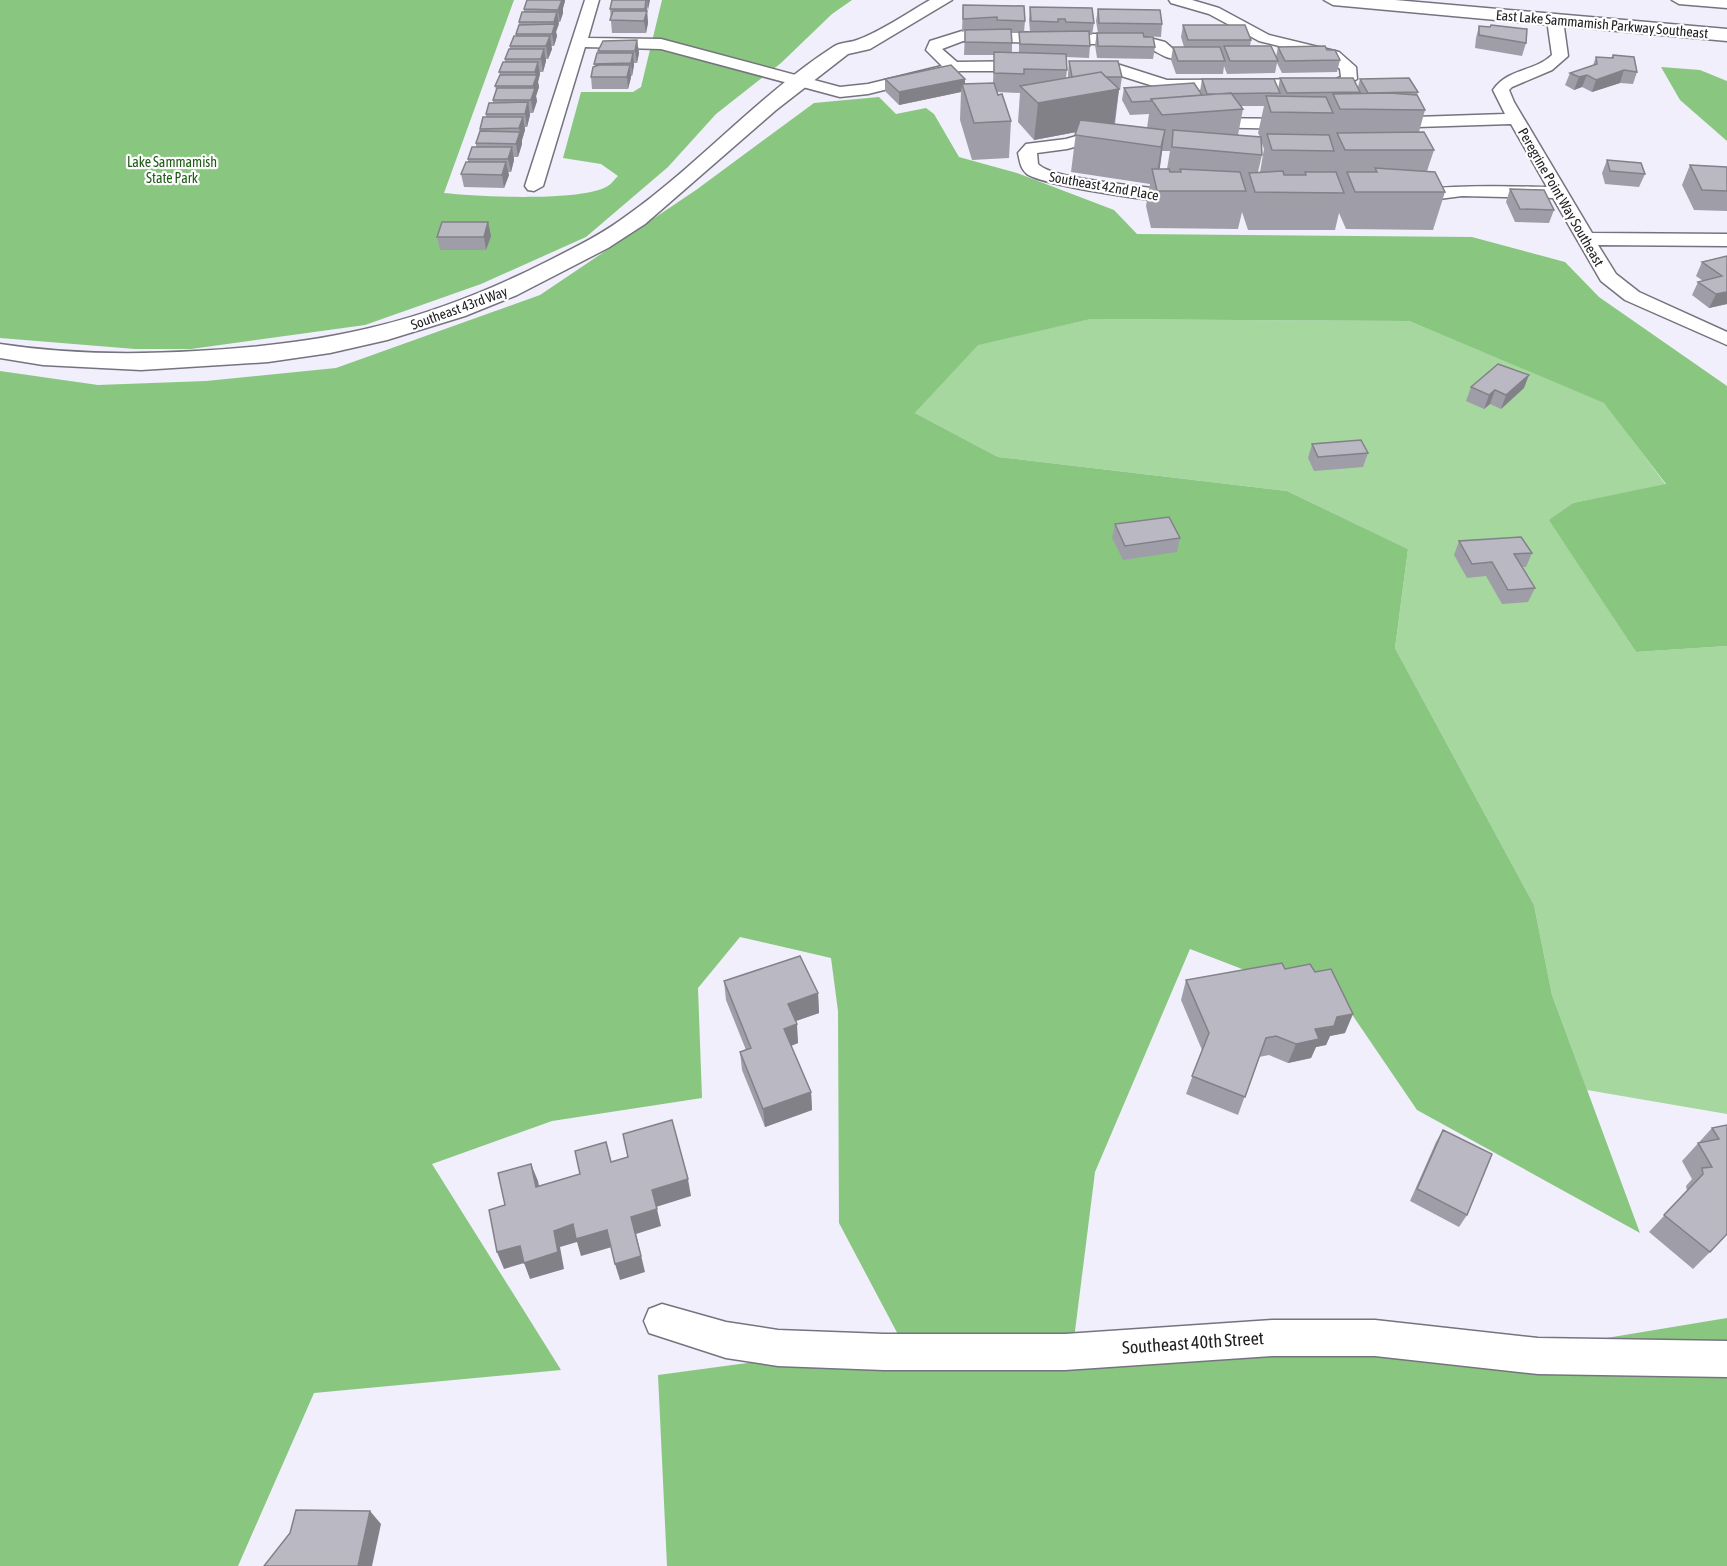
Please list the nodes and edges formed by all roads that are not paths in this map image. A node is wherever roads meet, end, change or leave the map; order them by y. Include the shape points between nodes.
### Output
1 (592, 0) edge
2 (916, 0) edge
3 (944, 0) edge
4 (1176, 0) edge
5 (1334, 0) edge
6 (1679, 0) edge
7 (1727, 4) edge
8 (1555, 20) junction
9 (1727, 35) edge
10 (579, 42) junction
11 (842, 49) junction
12 (1318, 50) junction
13 (1221, 55) edge
14 (1265, 55) edge
15 (953, 67) junction
16 (1045, 67) edge
17 (1069, 67) edge
18 (798, 82) junction
19 (1516, 119) junction
20 (1366, 123) edge
21 (1309, 124) edge
22 (1184, 125) edge
23 (1128, 130) edge
24 (534, 186) dead end
25 (1559, 193) junction
26 (1201, 198) edge
27 (1394, 199) edge
28 (1585, 239) junction
29 (1727, 240) edge
30 (1727, 339) edge
31 (0, 351) edge
32 (662, 1321) dead end
33 (1727, 1359) edge

1 - 10 street
2 - 11 main road, Southeast 43rd Way via 845,39
3 - 11 main road, Southeast 43rd Way via 863,45
4 - 12 street via 1214,11 1264,38
5 - 8 main road, East Lake Sammamish Parkway Southeast
6 - 7 street
8 - 9 main road, East Lake Sammamish Parkway Southeast
8 - 19 street, Peregrine Point Way Southeast via 1560,52 1556,61 1516,77 1502,90
10 - 18 street via 661,44
10 - 24 street
11 - 18 main road, Southeast 43rd Way
12 - 14 street via 1309,55
12 - 17 street via 1345,63 1349,79 1339,84 1166,85 1120,70
13 - 15 street via 1177,55 1160,45 1138,40 962,36 946,39 936,44 934,50
15 - 16 street
15 - 18 street via 847,92
18 - 31 main road, Southeast 43rd Way via 637,219 600,243 509,290 432,320 330,346 235,358 99,361
19 - 20 street
19 - 25 street, Peregrine Point Way Southeast
21 - 22 street
23 - 26 street, Southeast 42nd Place via 1029,149 1029,165 1051,177 1155,196
25 - 27 street via 1462,191
25 - 28 street, Peregrine Point Way Southeast
28 - 29 street
28 - 30 street, Peregrine Point Way Southeast via 1617,286
32 - 33 street, Southeast 40th Street via 726,1340 778,1348 885,1352 1065,1352 1272,1338 1375,1338 1538,1356

